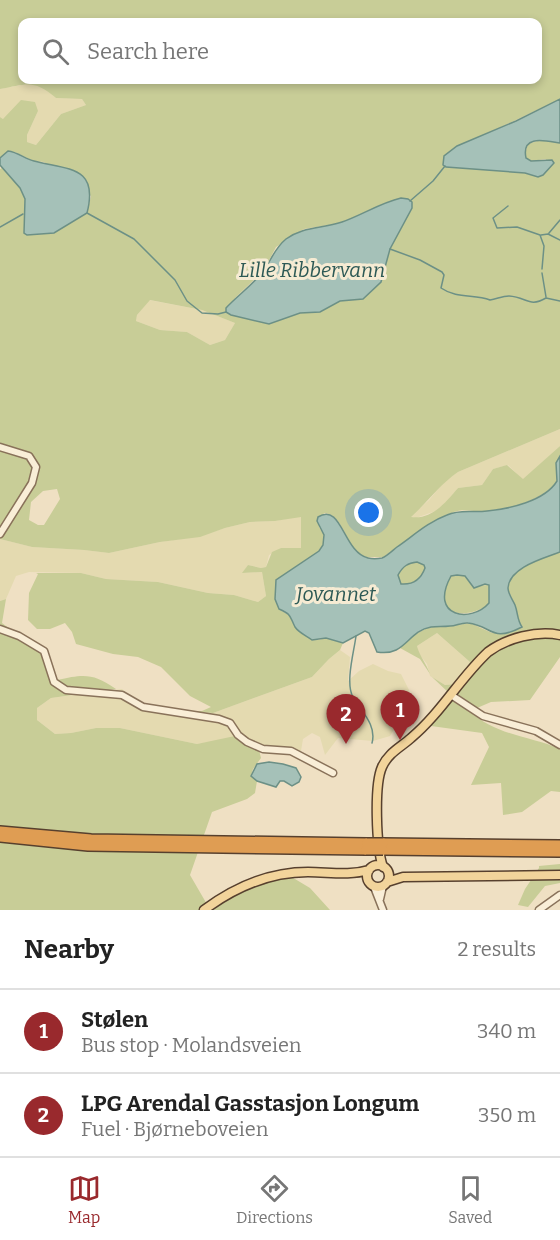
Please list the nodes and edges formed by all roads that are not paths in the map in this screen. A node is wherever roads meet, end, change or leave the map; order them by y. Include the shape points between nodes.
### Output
1 (0, 447) edge
2 (0, 534) edge
3 (0, 629) edge
4 (560, 635) edge
5 (451, 695) junction
6 (560, 745) edge
7 (333, 773) dead end
8 (0, 831) edge
9 (0, 837) edge
10 (560, 845) edge
11 (366, 847) junction
12 (381, 848) junction
13 (560, 852) edge
14 (378, 869) junction
15 (560, 873) edge
16 (350, 874) junction
17 (378, 884) junction
18 (560, 895) edge
19 (204, 910) edge
20 (383, 910) edge
21 (540, 910) edge

1 - 2 street via 28,456 36,467 32,483
3 - 7 street via 44,651 54,682 66,690 122,695 143,706 219,719 230,723 247,742 263,749 291,751
4 - 5 main road via 537,634 493,648
5 - 6 street via 483,716 536,731
5 - 12 main road via 383,765 378,783
8 - 11 highway via 99,840
9 - 11 highway via 87,846
10 - 12 highway
11 - 12 highway, bridge
12 - 13 highway
12 - 14 main road
14 - 15 main road via 403,874
14 - 16 main road
14 - 17 main road
14 - 17 main road via 367,876
15 - 17 main road via 403,877
16 - 17 main road
16 - 19 main road via 307,872 268,877 233,891
17 - 20 street
18 - 21 street

